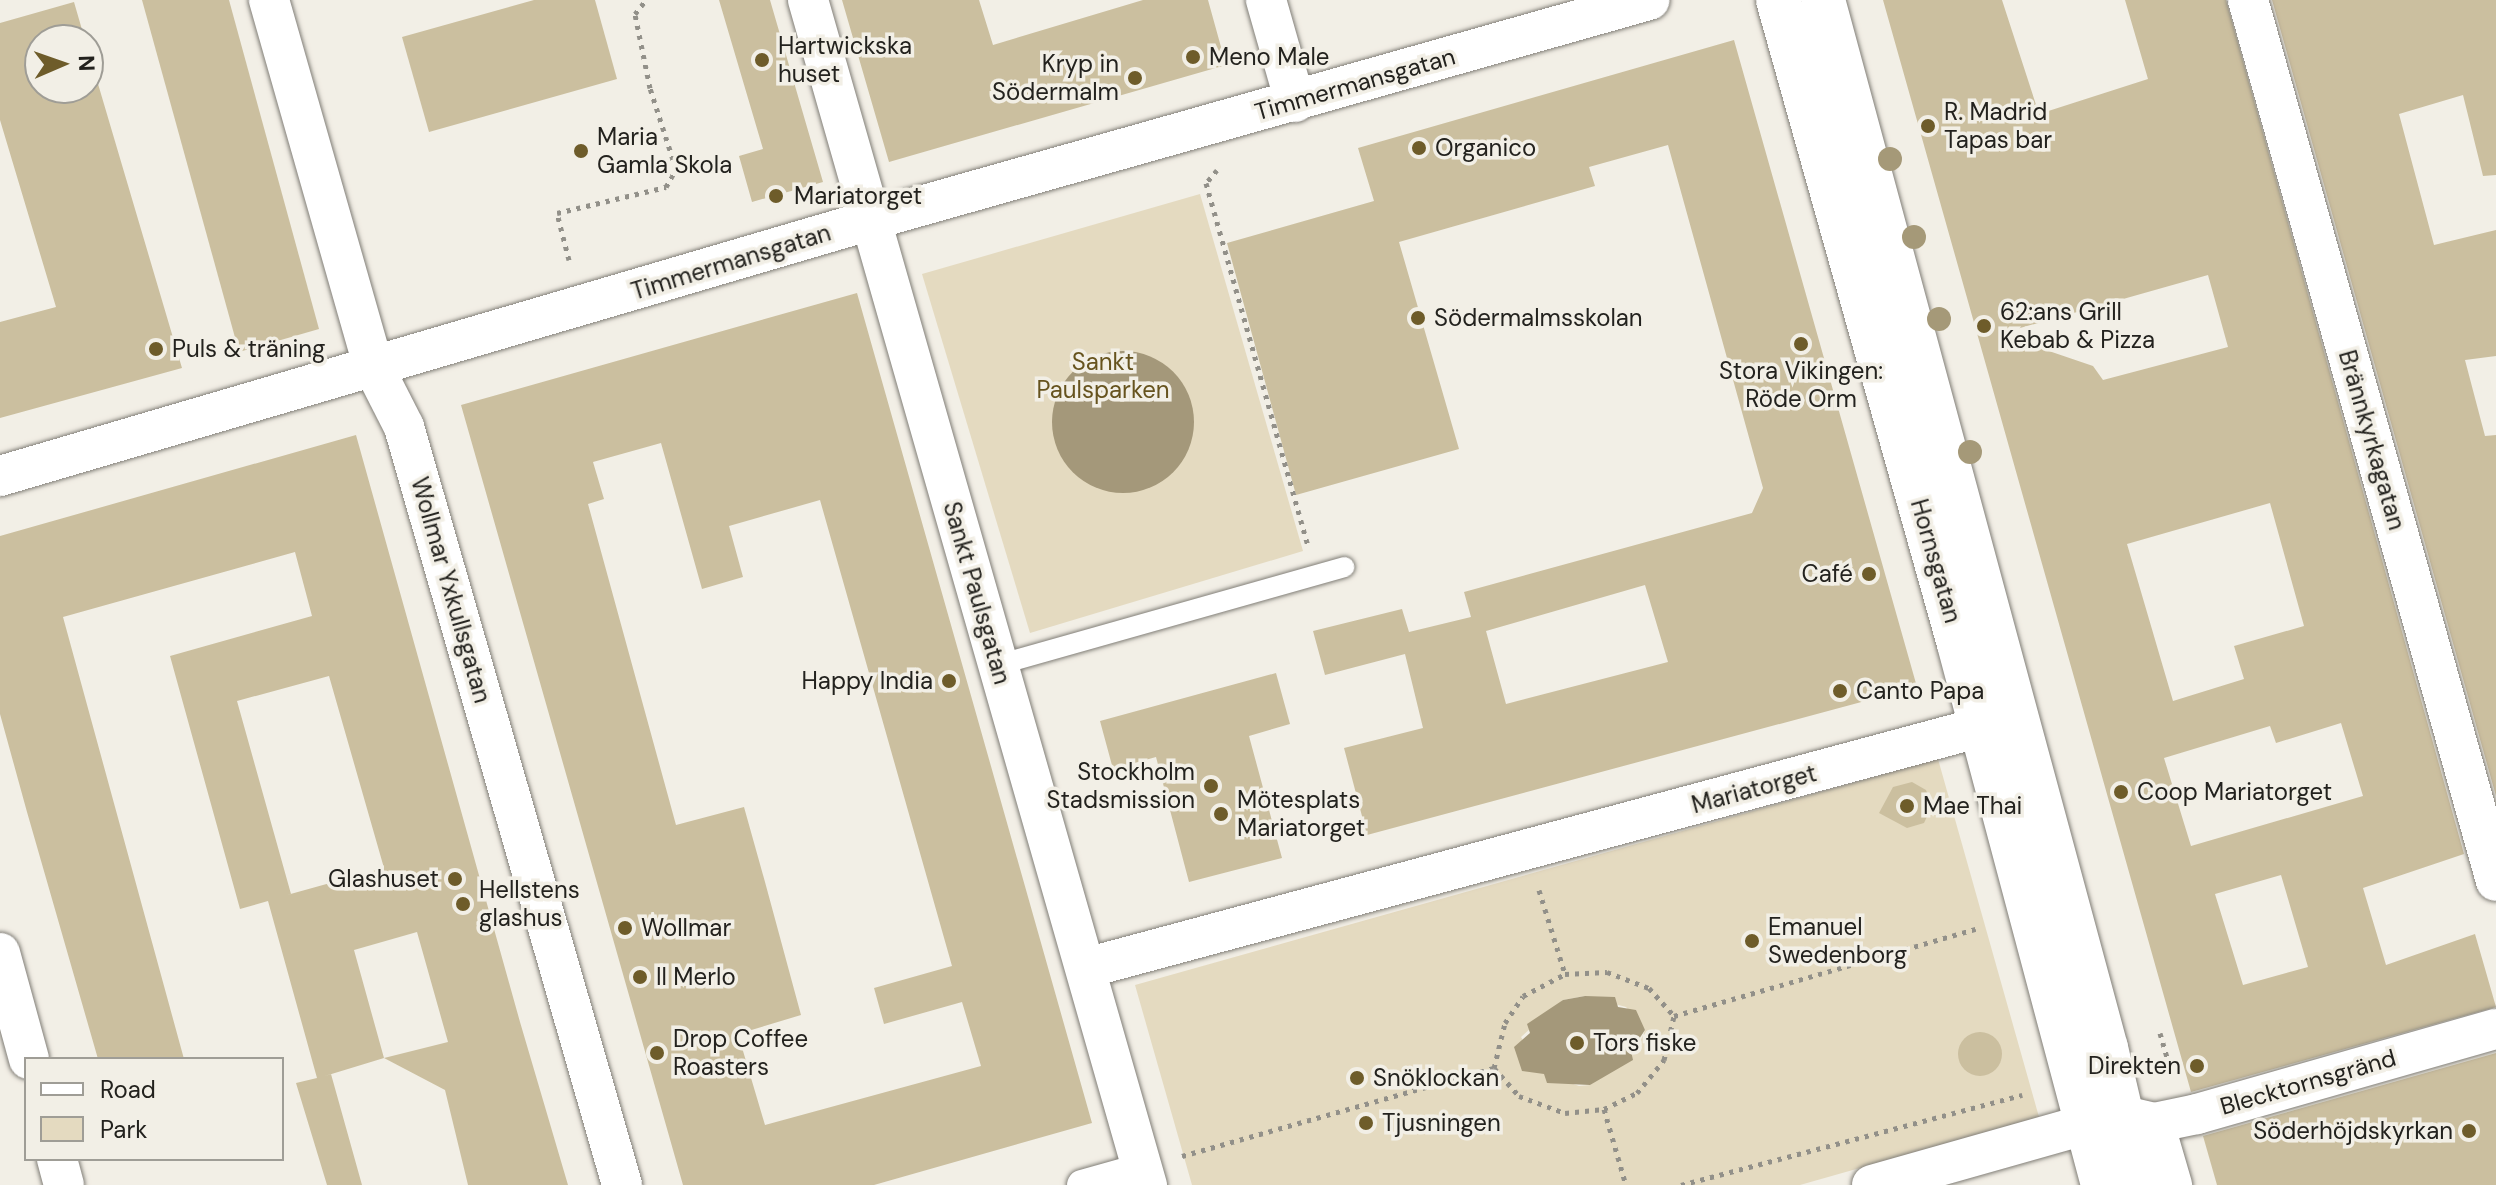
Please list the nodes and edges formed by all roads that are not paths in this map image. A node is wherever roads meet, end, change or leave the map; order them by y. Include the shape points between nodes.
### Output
1 (269, 0) edge
2 (808, 0) edge
3 (1266, 0) edge
4 (1649, 0) edge
5 (1778, 0) edge
6 (1823, 0) edge
7 (2248, 0) edge
8 (1295, 102) junction
9 (871, 220) junction
10 (374, 368) junction
11 (0, 476) edge
12 (1344, 567) dead end
13 (998, 665) junction
14 (1981, 727) junction
15 (2496, 881) edge
16 (0, 953) edge
17 (1086, 968) junction
18 (2496, 1029) edge
19 (28, 1057) edge
20 (2120, 1121) junction
21 (58, 1161) edge
22 (1145, 1176) edge
23 (64, 1185) edge
24 (622, 1185) edge
25 (1082, 1185) edge
26 (1872, 1185) edge
27 (2103, 1185) edge
28 (2138, 1185) edge
29 (2172, 1185) edge

1 - 10 street, Wollmar Yxkullsgatan
2 - 9 street, Sankt Paulsgatan
3 - 8 street
4 - 8 street, Timmermansgatan
5 - 14 street, Hornsgatan
6 - 20 street, Hornsgatan
7 - 15 street, Brännkyrkagatan
8 - 9 street, Timmermansgatan
9 - 10 street, Timmermansgatan
9 - 13 street, Sankt Paulsgatan
10 - 11 street, Timmermansgatan
10 - 24 street, Wollmar Yxkullsgatan via 404,427
12 - 13 lane
13 - 17 street, Sankt Paulsgatan
14 - 17 street, Mariatorget
14 - 20 street, Hornsgatan
16 - 19 street
17 - 22 street, Sankt Paulsgatan
18 - 20 street, Blecktornsgränd
20 - 26 street
20 - 27 street, Hornsgatan
20 - 28 street, Hornsgatan
20 - 29 street, Hornsgatan
21 - 23 street
22 - 25 street

